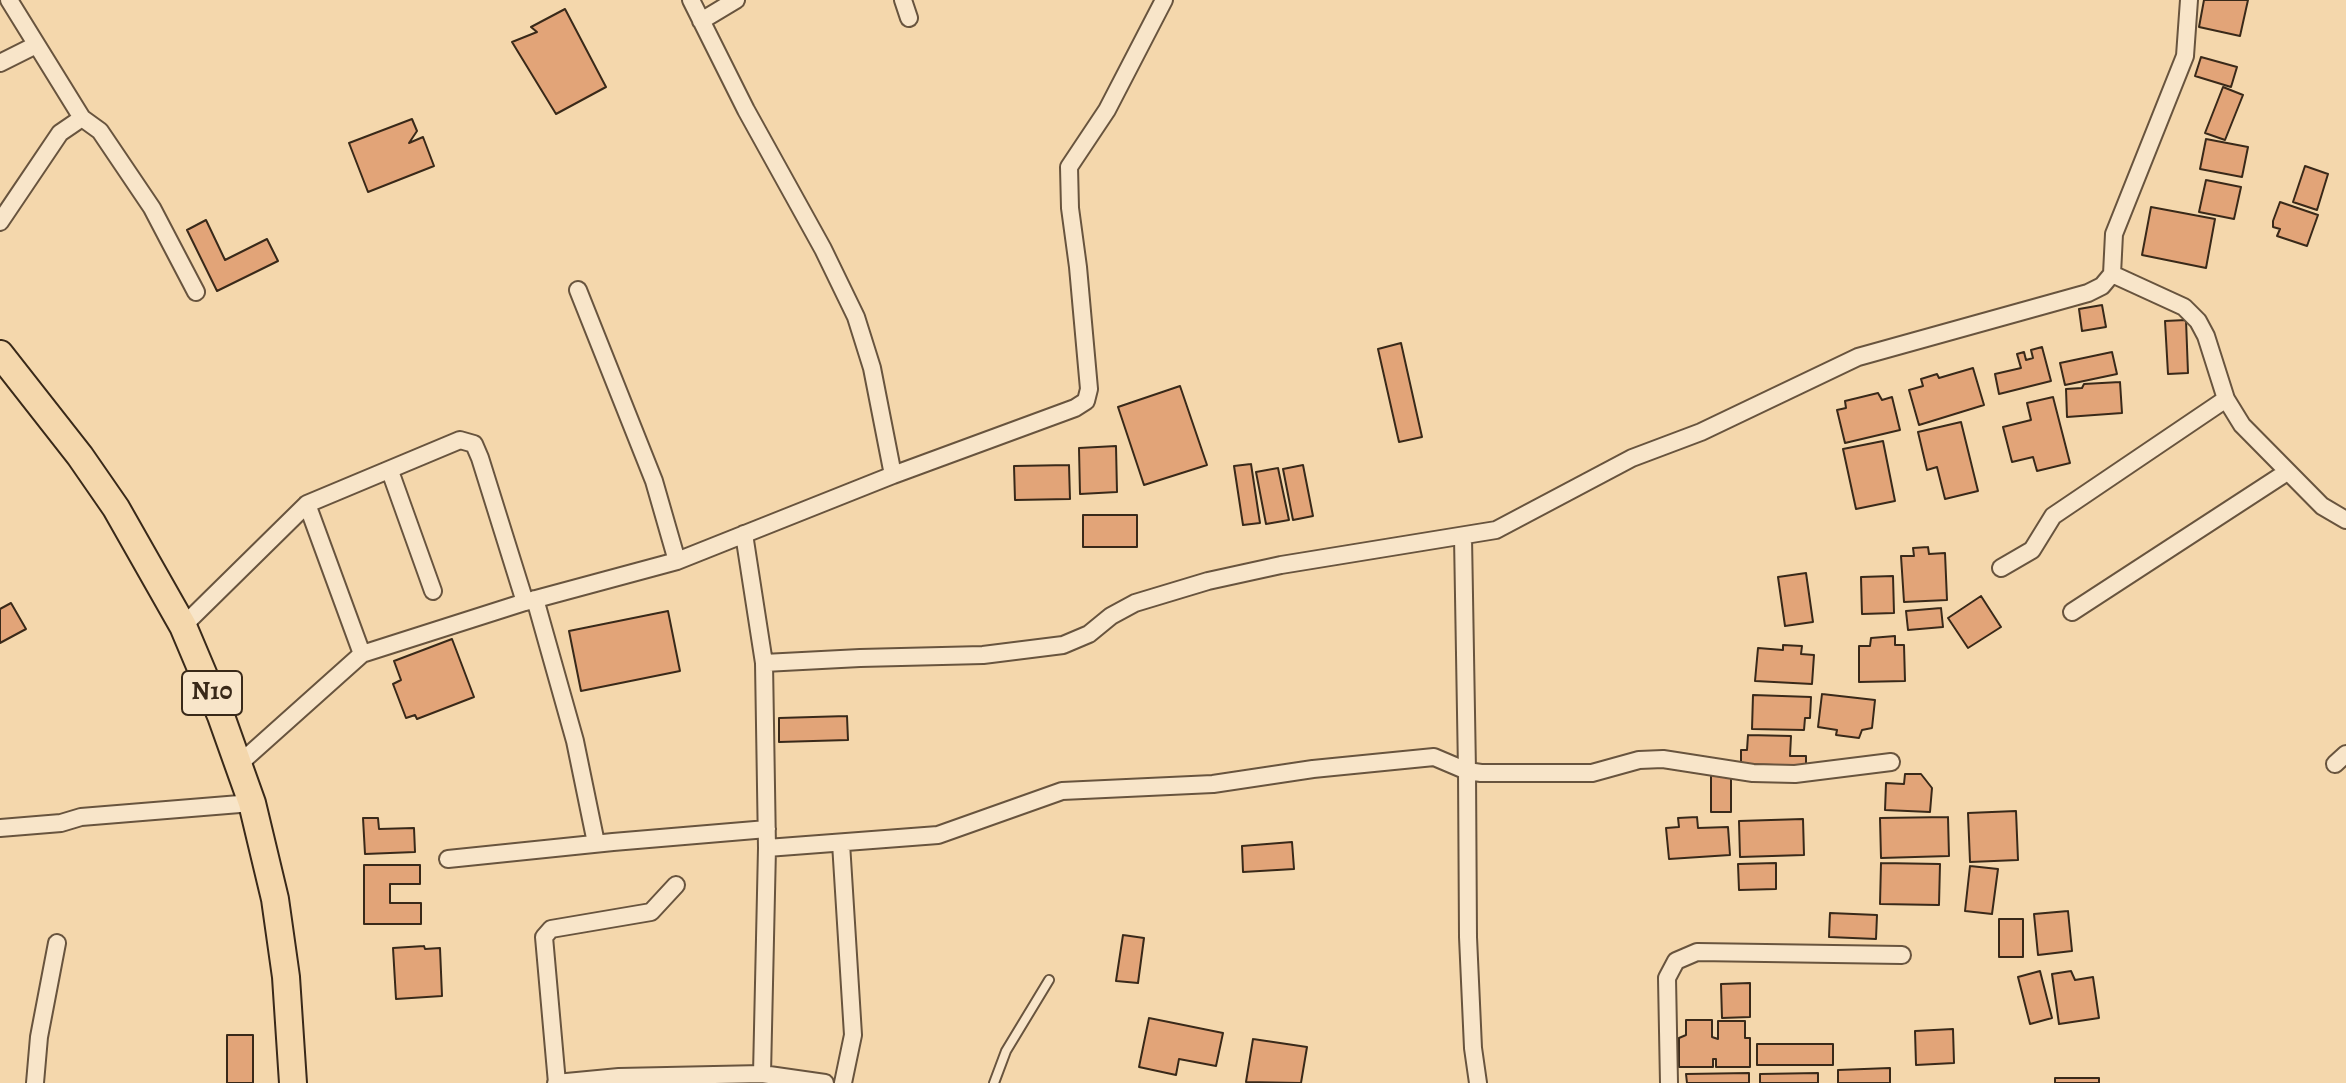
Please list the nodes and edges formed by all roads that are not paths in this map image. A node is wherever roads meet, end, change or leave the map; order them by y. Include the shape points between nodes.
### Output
1 (9, 0) edge
2 (691, 0) edge
3 (736, 0) edge
4 (903, 0) edge
5 (1164, 0) edge
6 (2189, 0) edge
7 (909, 18) dead end
8 (701, 21) junction
9 (36, 45) junction
10 (0, 63) edge
11 (82, 118) junction
12 (0, 222) edge
13 (2112, 274) junction
14 (578, 290) dead end
15 (196, 292) dead end
16 (0, 354) edge
17 (2226, 399) junction
18 (390, 471) junction
19 (2287, 472) junction
20 (893, 475) junction
21 (307, 504) junction
22 (2346, 520) edge
23 (744, 534) junction
24 (1463, 537) junction
25 (677, 561) junction
26 (2001, 568) dead end
27 (433, 591) dead end
28 (530, 600) junction
29 (2072, 612) dead end
30 (183, 626) junction
31 (362, 654) junction
32 (764, 663) junction
33 (1891, 762) dead end
34 (239, 764) junction
35 (1467, 771) junction
36 (252, 803) junction
37 (0, 828) edge
38 (767, 829) junction
39 (596, 843) junction
40 (841, 843) junction
41 (767, 848) junction
42 (448, 859) dead end
43 (676, 885) dead end
44 (57, 943) dead end
45 (1902, 955) dead end
46 (1049, 980) dead end
47 (762, 1074) junction
48 (35, 1083) edge
49 (293, 1083) edge
50 (557, 1083) edge
51 (825, 1083) edge
52 (843, 1083) edge
53 (994, 1083) edge
54 (1478, 1083) edge
55 (1669, 1083) edge

1 - 9 street
2 - 8 street
3 - 8 street
4 - 7 street
5 - 20 street via 1107,110 1069,167 1086,401
6 - 13 street via 2185,56 2114,234
8 - 20 street via 856,317
9 - 10 street
9 - 11 street
11 - 12 street via 60,133
11 - 15 street via 100,131 152,208
13 - 17 street via 2184,307 2198,321
13 - 24 street via 2088,293 1858,357 1701,432 1632,458 1496,530
14 - 25 street via 654,481
16 - 30 highway, N10 via 116,508
17 - 19 street via 2242,425
17 - 26 street via 2053,516 2032,550
18 - 21 street
18 - 27 street
18 - 28 street via 460,440 474,444
19 - 22 street via 2322,506
19 - 29 street
20 - 23 street
21 - 30 street
21 - 31 street
23 - 25 street
23 - 32 street
24 - 32 street via 1281,565 1193,585 1135,603 1089,634 1049,648
24 - 35 street
25 - 28 street
28 - 31 street
28 - 39 street via 575,741
30 - 34 highway, N10
31 - 34 street
32 - 38 street
33 - 35 street via 1795,774 1663,759 1592,773
34 - 36 highway, N10
35 - 40 street via 1426,758 1213,784 1062,791 938,835
35 - 54 street via 1468,937
36 - 37 street
36 - 49 highway, N10 via 275,899
38 - 39 street
38 - 41 street
39 - 42 street
40 - 41 street
40 - 52 street via 853,1035
41 - 47 street
43 - 50 street via 651,912 551,929 544,937
44 - 48 street
45 - 55 street via 1697,952 1676,961 1667,978
46 - 53 lane via 1006,1051
47 - 50 street
47 - 51 street

